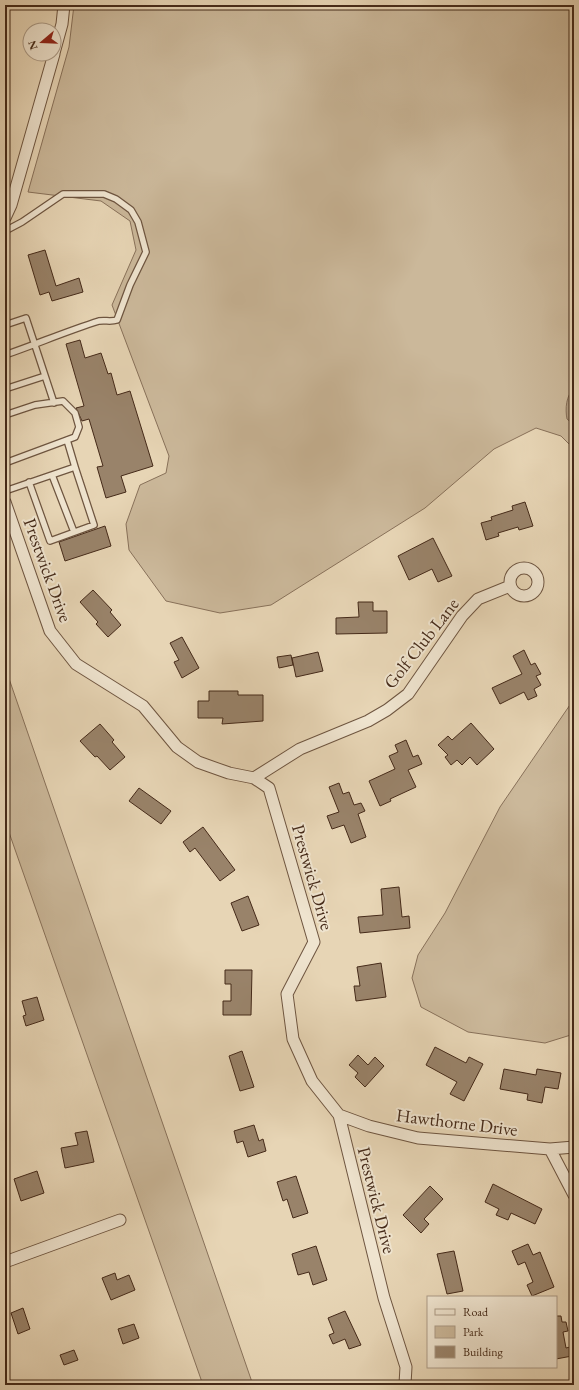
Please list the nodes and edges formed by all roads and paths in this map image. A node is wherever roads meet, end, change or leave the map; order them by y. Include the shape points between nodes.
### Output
1 (64, 5) edge
2 (62, 24) edge
3 (51, 62) edge
4 (5, 218) edge
5 (5, 231) edge
6 (5, 324) edge
7 (35, 345) junction
8 (5, 355) edge
9 (45, 376) junction
10 (5, 389) edge
11 (54, 403) junction
12 (5, 415) edge
13 (67, 440) junction
14 (5, 463) edge
15 (74, 467) junction
16 (52, 475) junction
17 (29, 482) junction
18 (5, 491) edge
19 (5, 502) edge
20 (74, 532) junction
21 (510, 586) dead end
22 (254, 778) junction
23 (339, 1115) junction
24 (574, 1147) edge
25 (550, 1149) junction
26 (574, 1195) edge
27 (120, 1220) dead end
28 (5, 1262) edge
29 (404, 1385) edge

1 - 2 street
3 - 4 street via 11,205
5 - 7 lane via 63,194 104,194 116,199 130,210 138,222 145,243 146,252 117,320 97,322 52,336
6 - 7 lane via 26,318
7 - 8 lane
7 - 9 lane
9 - 10 lane
9 - 11 lane
11 - 12 lane via 35,405
11 - 13 lane via 63,401 75,413 79,427 75,437
13 - 14 lane
13 - 15 lane
15 - 16 lane
15 - 20 lane via 94,525
16 - 17 lane
16 - 20 lane
17 - 18 lane
17 - 20 lane via 50,541
19 - 22 street, Prestwick Drive via 50,630 76,664 144,706 177,747 198,762 229,773
21 - 22 street, Golf Club Lane via 478,599 462,616 408,694 387,710 368,721 300,749
22 - 23 street, Prestwick Drive via 269,788 314,942 287,994 293,1039 312,1081
23 - 25 street, Hawthorne Drive via 369,1126 418,1138
23 - 29 street, Prestwick Drive via 384,1298 406,1367
24 - 25 street, Hawthorne Drive
25 - 26 street
27 - 28 street

